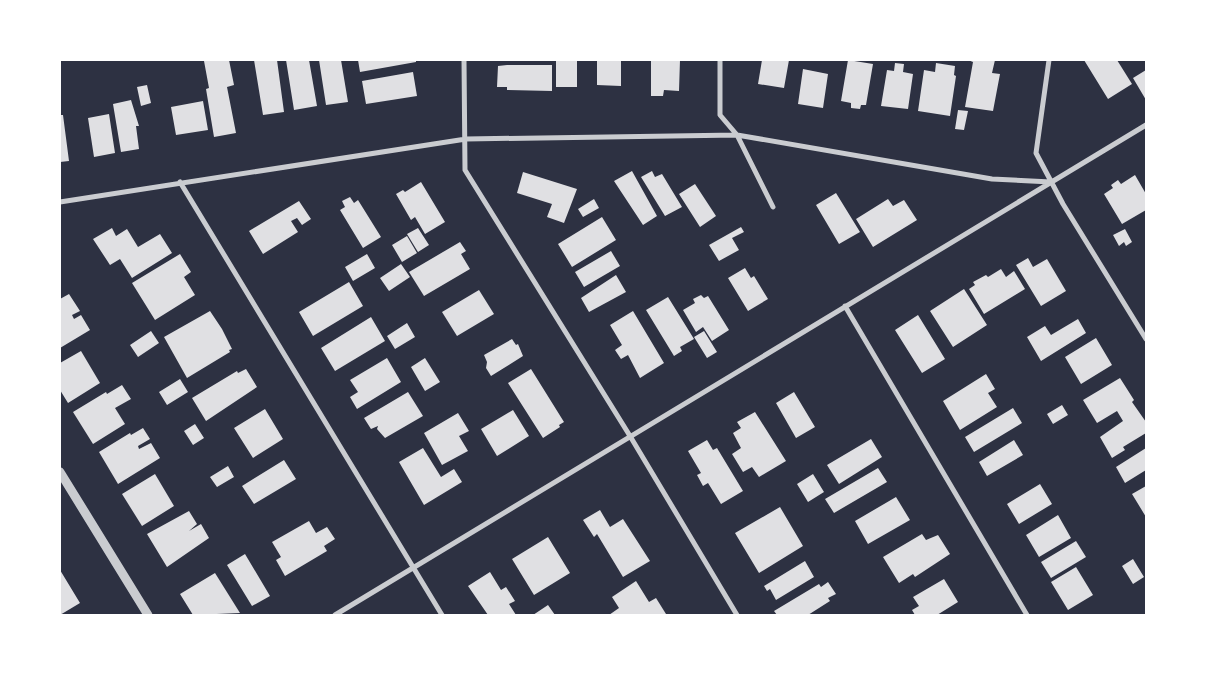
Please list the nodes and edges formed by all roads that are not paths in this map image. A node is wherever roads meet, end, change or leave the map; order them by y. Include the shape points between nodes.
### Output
1 (464, 60) edge
2 (720, 60) edge
3 (1049, 60) edge
4 (1146, 125) edge
5 (738, 135) junction
6 (466, 139) junction
7 (180, 182) junction
8 (1051, 182) junction
9 (60, 202) edge
10 (773, 207) dead end
11 (845, 306) junction
12 (1146, 339) edge
13 (630, 436) junction
14 (60, 472) edge
15 (414, 567) junction
16 (148, 615) edge
17 (335, 615) edge
18 (442, 615) edge
19 (736, 615) edge
20 (1027, 615) edge

1 - 6 street
2 - 5 street via 720,115
3 - 8 street via 1036,153
4 - 8 street
5 - 6 street
5 - 8 street via 992,179
5 - 10 street
6 - 7 street
6 - 13 street via 465,170
7 - 9 street
7 - 15 street
8 - 11 street
8 - 12 street
11 - 13 street
11 - 20 street
13 - 15 street
13 - 19 street
14 - 16 street
15 - 17 street
15 - 18 street

